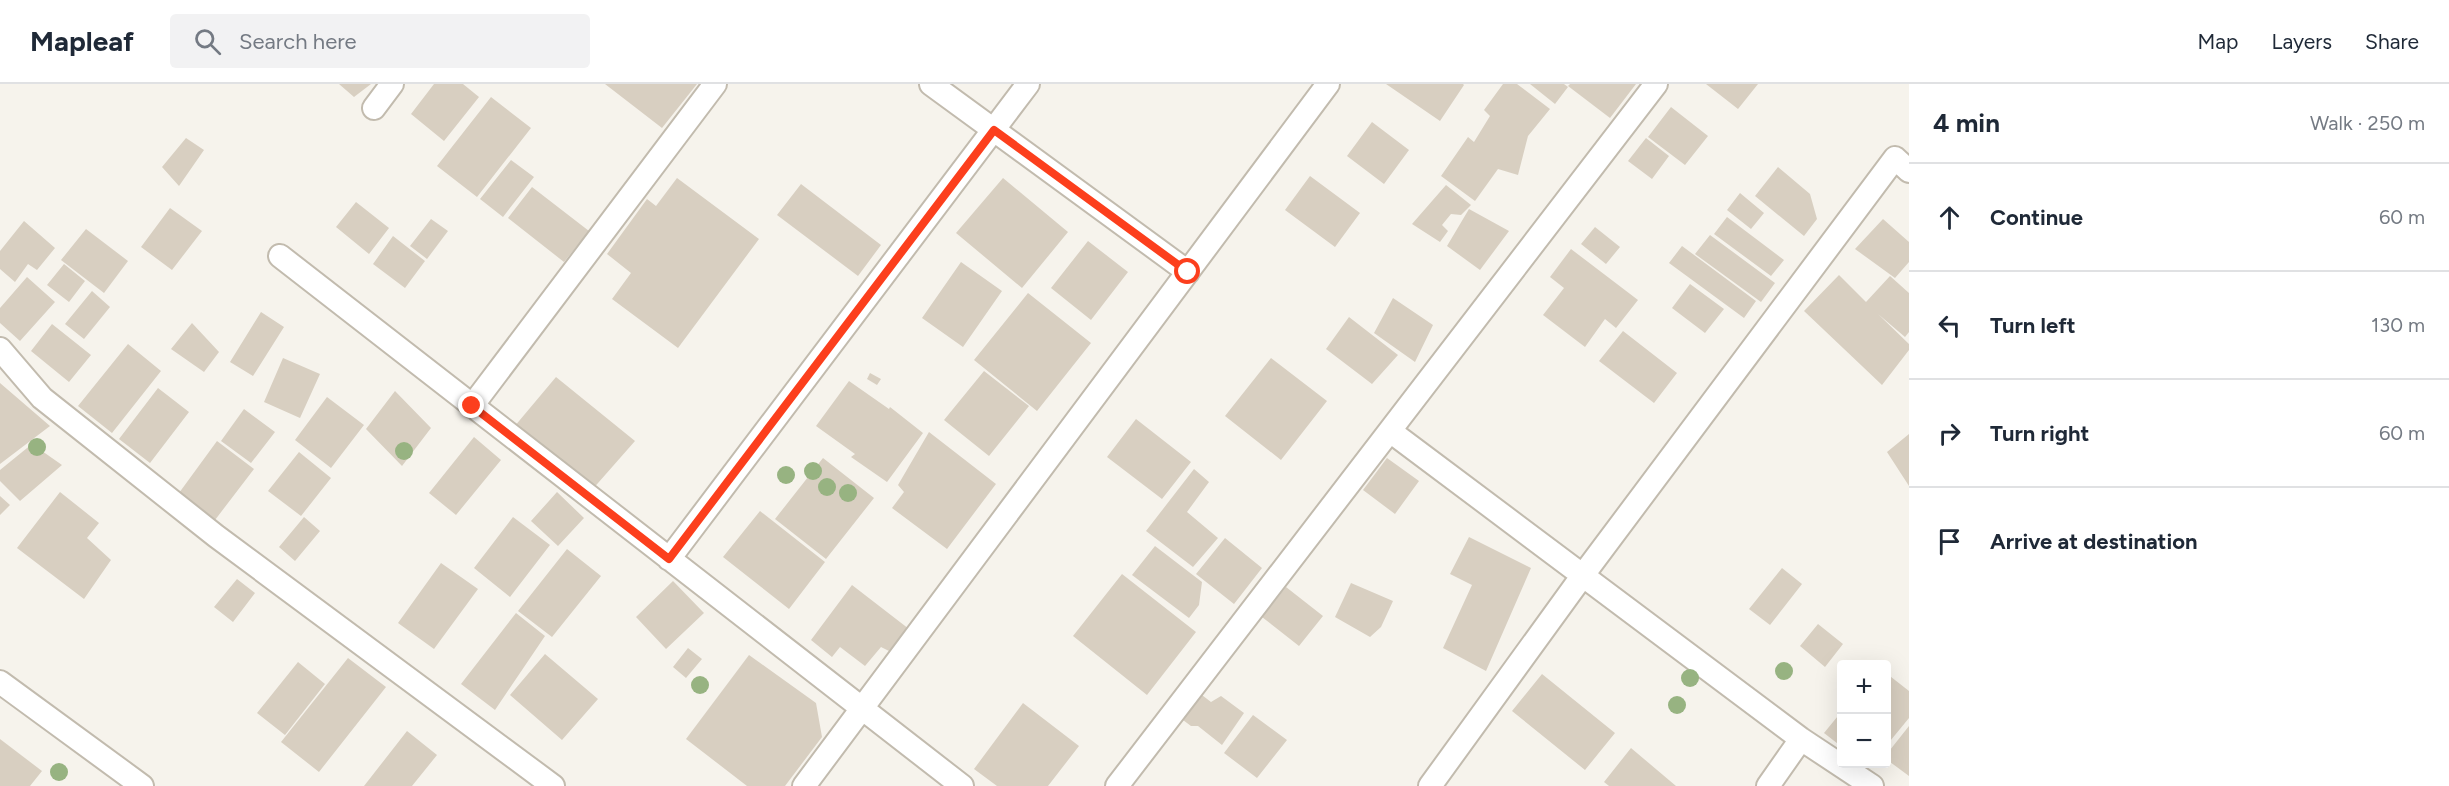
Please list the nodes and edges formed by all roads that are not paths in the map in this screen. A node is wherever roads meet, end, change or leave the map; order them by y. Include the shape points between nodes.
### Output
1 (392, 84) edge
2 (715, 84) edge
3 (931, 84) edge
4 (1028, 84) edge
5 (1328, 84) edge
6 (1656, 84) edge
7 (374, 108) dead end
8 (994, 130) junction
9 (1909, 171) edge
10 (280, 256) dead end
11 (1188, 272) junction
12 (0, 349) edge
13 (472, 406) junction
14 (1390, 431) junction
15 (669, 559) junction
16 (1583, 575) junction
17 (0, 682) edge
18 (862, 708) junction
19 (1801, 739) junction
20 (142, 786) edge
21 (553, 786) edge
22 (804, 786) edge
23 (962, 786) edge
24 (1117, 786) edge
25 (1430, 786) edge
26 (1768, 786) edge
27 (1872, 786) edge

1 - 7 street
2 - 13 street
3 - 8 street
4 - 8 street
5 - 11 street
6 - 14 street
8 - 11 street
8 - 15 street
9 - 16 street via 1896,158
10 - 13 street
11 - 18 street
12 - 21 street via 42,398 198,522
13 - 15 street
14 - 16 street
14 - 24 street
15 - 18 street
16 - 19 street
16 - 25 street
17 - 20 street
18 - 22 street
18 - 23 street
19 - 26 street
19 - 27 street

